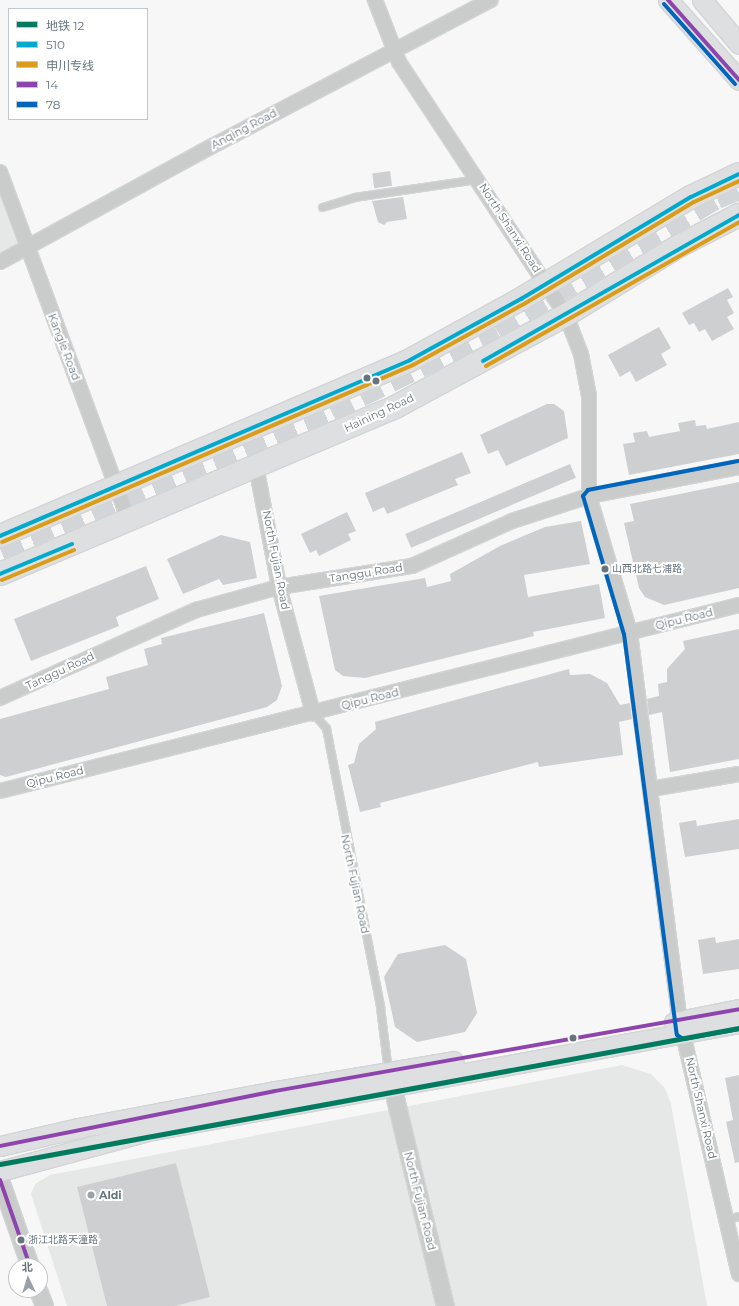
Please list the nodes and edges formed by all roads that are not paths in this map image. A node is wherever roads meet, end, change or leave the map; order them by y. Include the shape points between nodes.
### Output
1 (375, 0) edge
2 (490, 0) edge
3 (668, 0) edge
4 (702, 0) edge
5 (739, 44) edge
6 (394, 51) junction
7 (739, 80) edge
8 (0, 172) edge
9 (739, 174) edge
10 (477, 179) junction
11 (322, 207) dead end
12 (739, 215) edge
13 (27, 248) junction
14 (0, 262) edge
15 (546, 284) junction
16 (566, 315) junction
17 (256, 466) junction
18 (739, 467) edge
19 (117, 487) junction
20 (590, 496) junction
21 (130, 520) junction
22 (0, 536) edge
23 (0, 574) edge
24 (279, 587) junction
25 (739, 606) edge
26 (630, 633) junction
27 (0, 698) edge
28 (314, 713) junction
29 (739, 774) edge
30 (651, 789) junction
31 (0, 791) edge
32 (739, 1009) edge
33 (739, 1023) edge
34 (682, 1027) junction
35 (390, 1079) junction
36 (0, 1146) edge
37 (0, 1171) edge
38 (0, 1180) edge
39 (733, 1218) edge
40 (27, 1258) edge
41 (739, 1274) edge
42 (445, 1306) edge

1 - 6 street, North Shanxi Road
2 - 6 street, Anqing Road
3 - 7 main road
4 - 5 main road
6 - 10 street, North Shanxi Road
6 - 13 street, Anqing Road via 200,152
8 - 13 street, Kangle Road
9 - 15 main road via 691,197
10 - 11 lane via 354,197
10 - 15 street, North Shanxi Road
12 - 16 main road, Haining Road via 677,248
13 - 14 street, Anqing Road
13 - 19 street, Kangle Road
15 - 16 street, North Shanxi Road
15 - 19 main road via 380,375
16 - 17 main road, Haining Road via 397,406
16 - 20 street, North Shanxi Road via 581,354 589,396
17 - 21 main road, Haining Road
17 - 24 street, North Fujian Road
18 - 20 street, Tanggu Road
19 - 21 street, Kangle Road
19 - 22 main road
20 - 24 street, Tanggu Road via 512,521 412,566
20 - 26 street, North Shanxi Road
21 - 23 main road, Haining Road
24 - 27 street, Tanggu Road via 172,620
24 - 28 street, North Fujian Road
25 - 26 street, Qipu Road
26 - 28 street, Qipu Road
26 - 30 street, North Shanxi Road
28 - 31 street, Qipu Road
28 - 35 lane, North Fujian Road via 326,728 380,1007
29 - 30 street
30 - 34 street, North Shanxi Road
32 - 34 main road
33 - 34 main road
34 - 35 main road
34 - 39 street, North Shanxi Road
35 - 36 main road via 116,1121
35 - 37 main road via 148,1131
35 - 42 street, North Fujian Road
38 - 40 street
39 - 41 street, North Shanxi Road

